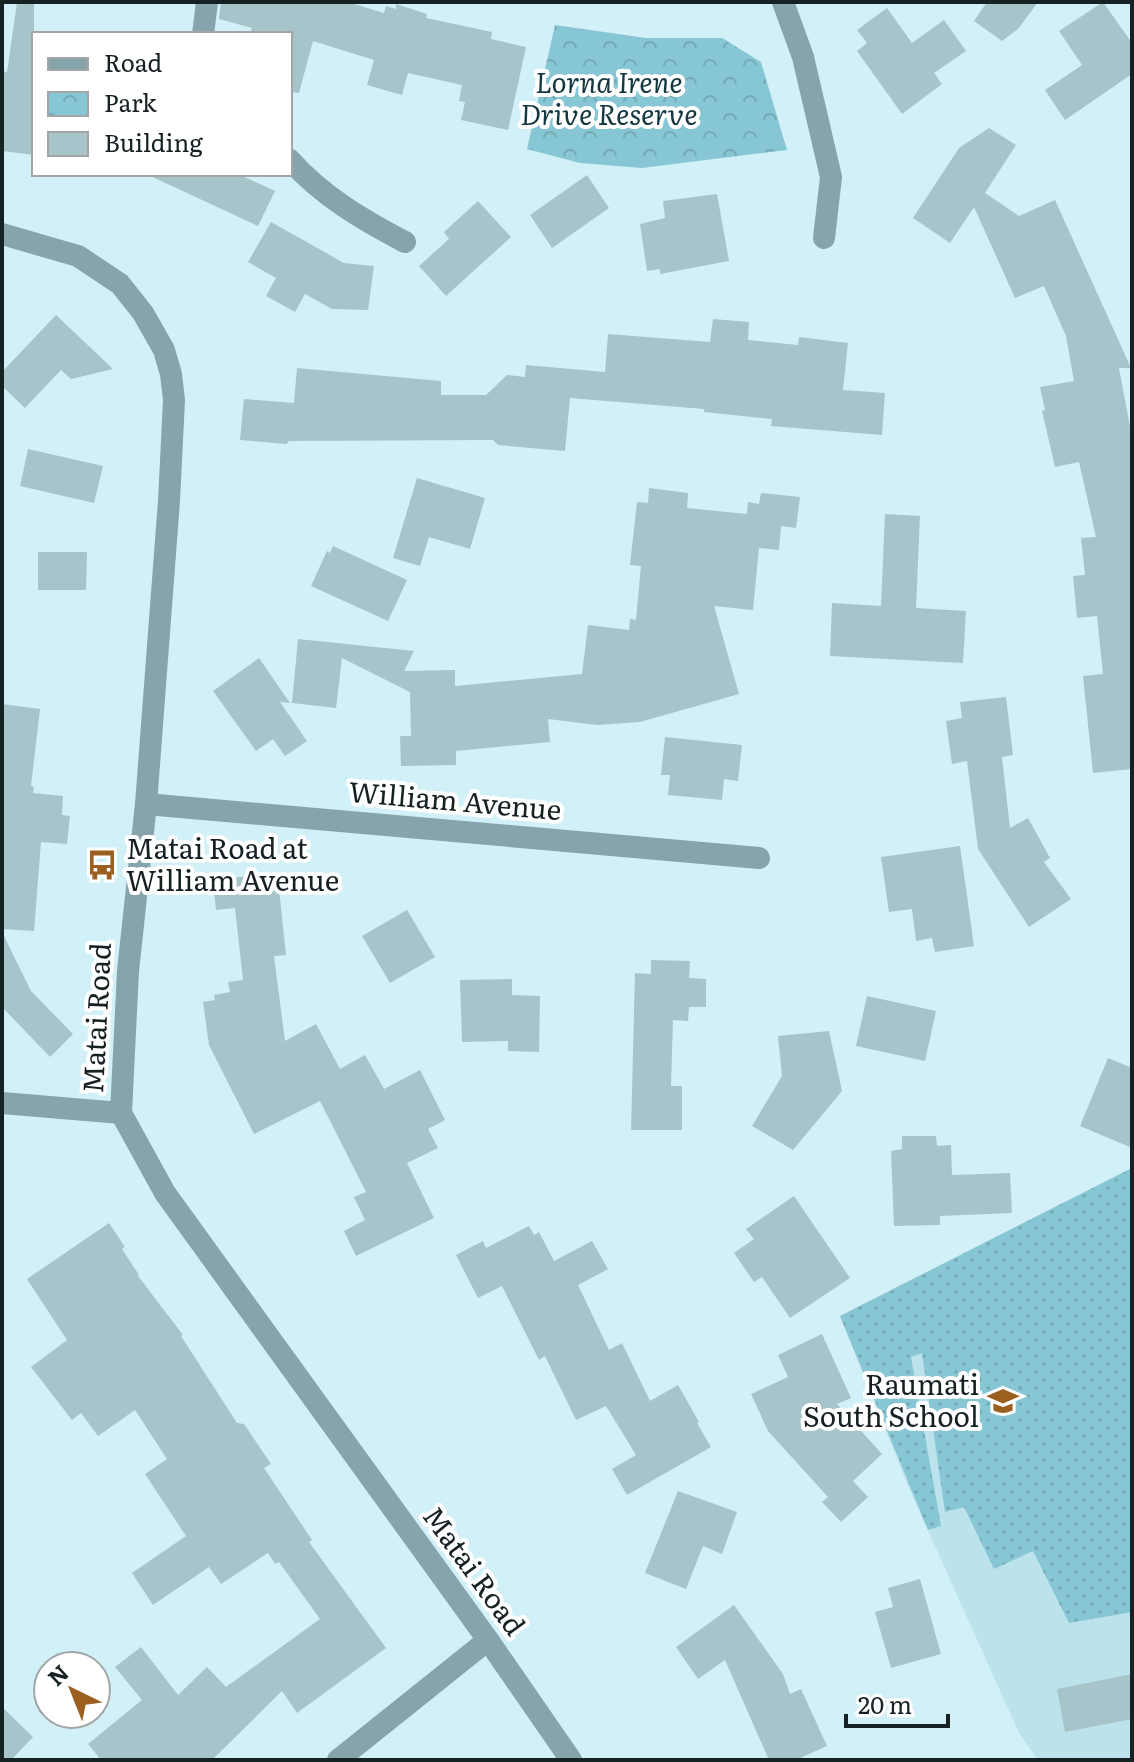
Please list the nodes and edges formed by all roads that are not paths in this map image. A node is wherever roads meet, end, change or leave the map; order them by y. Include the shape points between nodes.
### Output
1 (207, 2) edge
2 (783, 2) edge
3 (203, 32) edge
4 (292, 162) edge
5 (2, 234) edge
6 (824, 238) dead end
7 (405, 242) dead end
8 (146, 804) junction
9 (759, 858) dead end
10 (2, 1103) edge
11 (121, 1113) junction
12 (488, 1640) junction
13 (338, 1760) edge
14 (571, 1760) edge

1 - 3 street
2 - 6 street via 803,57 831,177
4 - 7 street via 335,201
5 - 8 street, Matai Road via 78,256 120,284 164,350 171,374 169,501
8 - 9 street, William Avenue
8 - 11 street, Matai Road via 128,971
10 - 11 street
11 - 12 street, Matai Road via 165,1193
12 - 13 street
12 - 14 street, Matai Road

